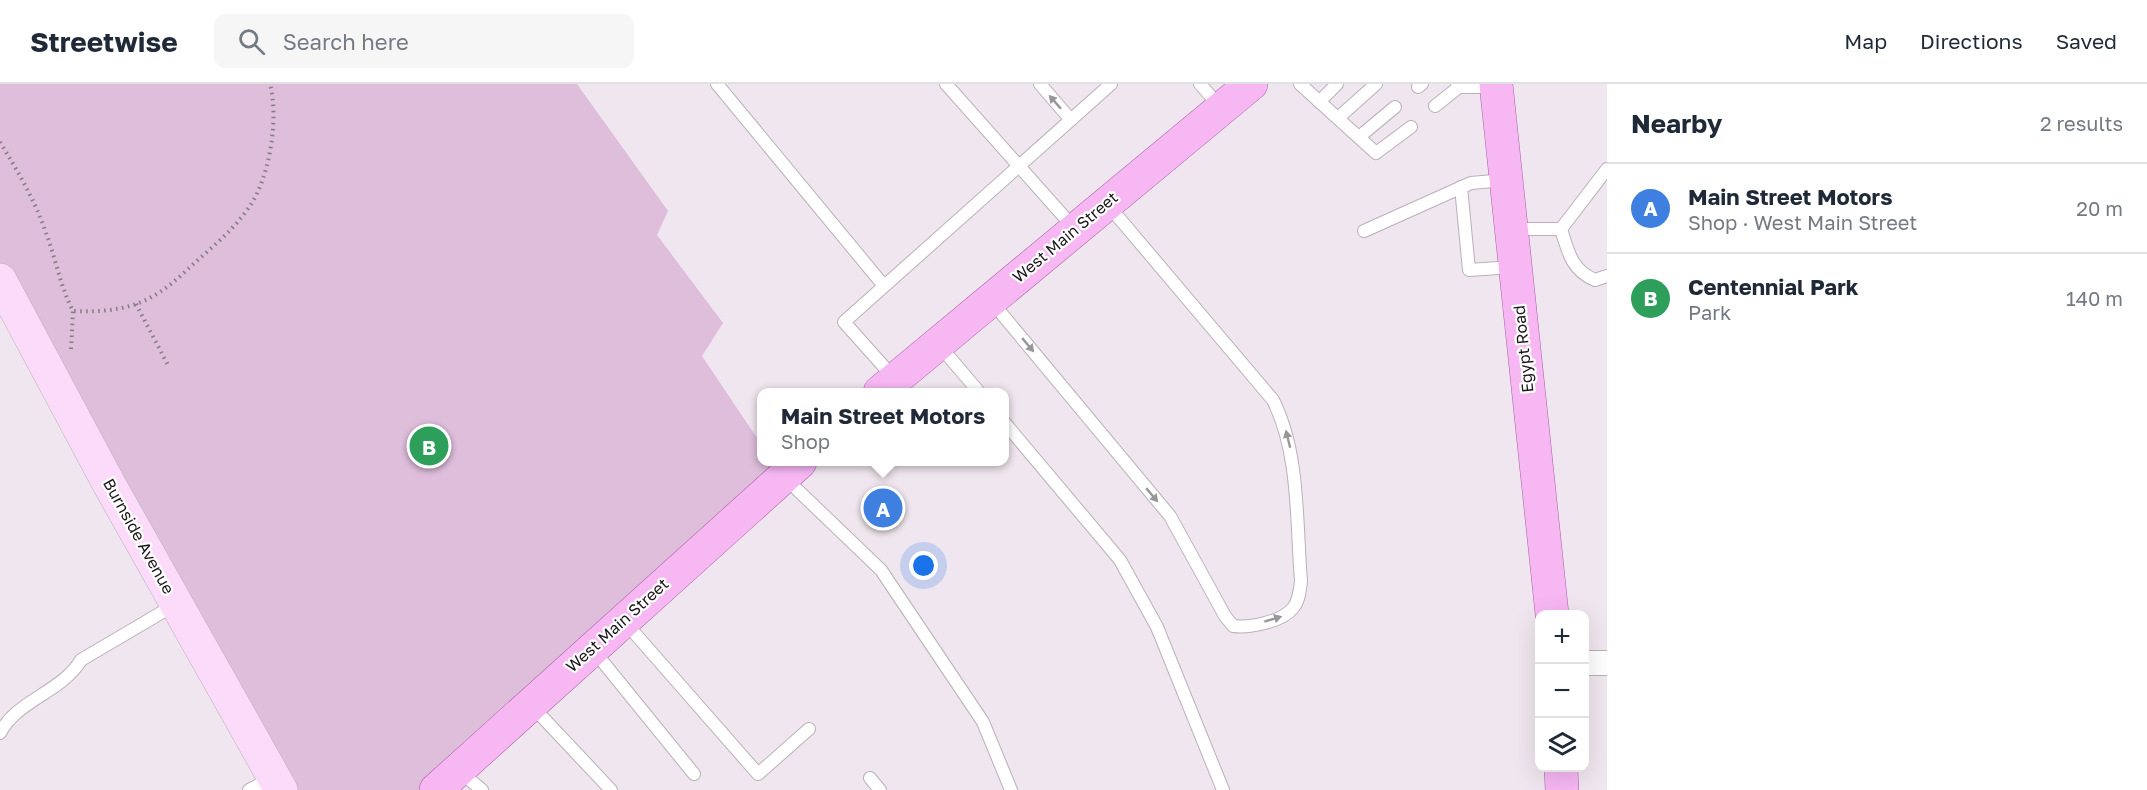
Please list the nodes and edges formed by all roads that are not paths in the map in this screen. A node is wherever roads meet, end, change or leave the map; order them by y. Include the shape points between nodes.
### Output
1 (717, 84) edge
2 (946, 84) edge
3 (1040, 84) edge
4 (1111, 84) edge
5 (1200, 84) edge
6 (1251, 84) edge
7 (1300, 84) edge
8 (1337, 84) edge
9 (1376, 84) edge
10 (1458, 86) edge
11 (1496, 86) edge
12 (1319, 102) junction
13 (1435, 106) dead end
14 (1395, 107) dead end
15 (1221, 109) junction
16 (1338, 118) junction
17 (1071, 120) junction
18 (1411, 127) dead end
19 (1359, 137) junction
20 (1019, 166) junction
21 (1607, 169) edge
22 (1506, 180) junction
23 (1461, 187) junction
24 (1106, 203) junction
25 (1075, 229) junction
26 (1511, 229) junction
27 (1561, 229) junction
28 (1364, 231) dead end
29 (1514, 267) junction
30 (1607, 276) edge
31 (0, 280) edge
32 (884, 286) junction
33 (990, 300) junction
34 (938, 344) junction
35 (888, 386) edge
36 (976, 388) edge
37 (1009, 427) edge
38 (792, 469) edge
39 (177, 604) junction
40 (1551, 610) edge
41 (623, 620) junction
42 (592, 649) junction
43 (1589, 663) edge
44 (1607, 663) edge
45 (530, 704) junction
46 (808, 729) dead end
47 (0, 733) edge
48 (1561, 772) edge
49 (694, 774) dead end
50 (870, 778) dead end
51 (459, 784) edge
52 (268, 786) edge
53 (611, 790) edge
54 (880, 790) edge
55 (1011, 790) edge
56 (1223, 790) edge
57 (1562, 790) edge

1 - 32 lane
2 - 20 lane
17 -> 3 lane
4 - 17 lane
5 - 15 lane
6 - 15 main road, West Main Street
7 - 12 lane
8 - 12 lane
9 - 16 lane
10 - 11 lane
10 - 13 lane
11 - 22 main road, Egypt Road
12 - 16 lane
14 - 19 lane
15 - 24 main road, West Main Street
16 - 19 lane
17 - 20 lane
18 - 19 lane via 1376,153
20 - 25 lane
20 - 32 lane
21 - 27 lane
22 - 23 lane
22 - 26 main road, Egypt Road
23 - 28 lane
23 - 29 lane via 1468,270
24 - 25 main road, West Main Street
33 -> 24 lane via 1170,516 1233,626 1245,627 1285,615 1299,596 1301,580 1290,447 1283,421 1273,400
25 - 33 main road, West Main Street
26 - 27 lane
26 - 29 main road, Egypt Road
27 - 30 lane via 1572,264 1594,280
29 - 40 main road, Egypt Road
31 - 39 street, Burnside Avenue
32 - 35 lane via 843,322
33 - 34 main road, West Main Street
34 - 35 main road, West Main Street
34 - 36 lane
37 - 56 lane via 1120,560 1157,627
38 - 41 main road, West Main Street
38 - 55 lane via 880,570 983,722
39 - 47 lane via 81,660 74,673 7,720
39 - 52 street, Burnside Avenue
41 - 42 main road, West Main Street
41 - 46 lane via 758,774
42 - 45 main road, West Main Street
42 - 49 lane
43 - 44 street
45 - 51 main road, West Main Street
45 - 53 lane
48 - 57 main road
50 - 54 lane

